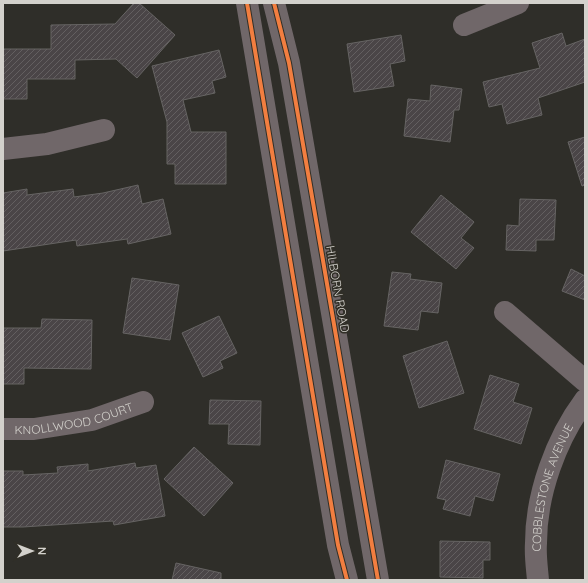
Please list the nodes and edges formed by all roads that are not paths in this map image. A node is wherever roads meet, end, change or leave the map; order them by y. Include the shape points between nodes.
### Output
1 (247, 3) edge
2 (274, 3) edge
3 (518, 3) edge
4 (464, 25) dead end
5 (104, 130) dead end
6 (3, 149) edge
7 (505, 312) dead end
8 (585, 381) edge
9 (585, 400) edge
10 (143, 402) dead end
11 (3, 428) edge
12 (347, 580) edge
13 (378, 580) edge
14 (538, 580) edge

1 - 12 street via 337,538
2 - 13 street, HILBORN ROAD via 289,63
3 - 4 street
5 - 6 street via 47,144
7 - 8 street
9 - 14 street, COBBLESTONE AVENUE via 576,412 555,454 540,499 536,543
10 - 11 street, KNOLLWOOD COURT via 92,420 34,429

